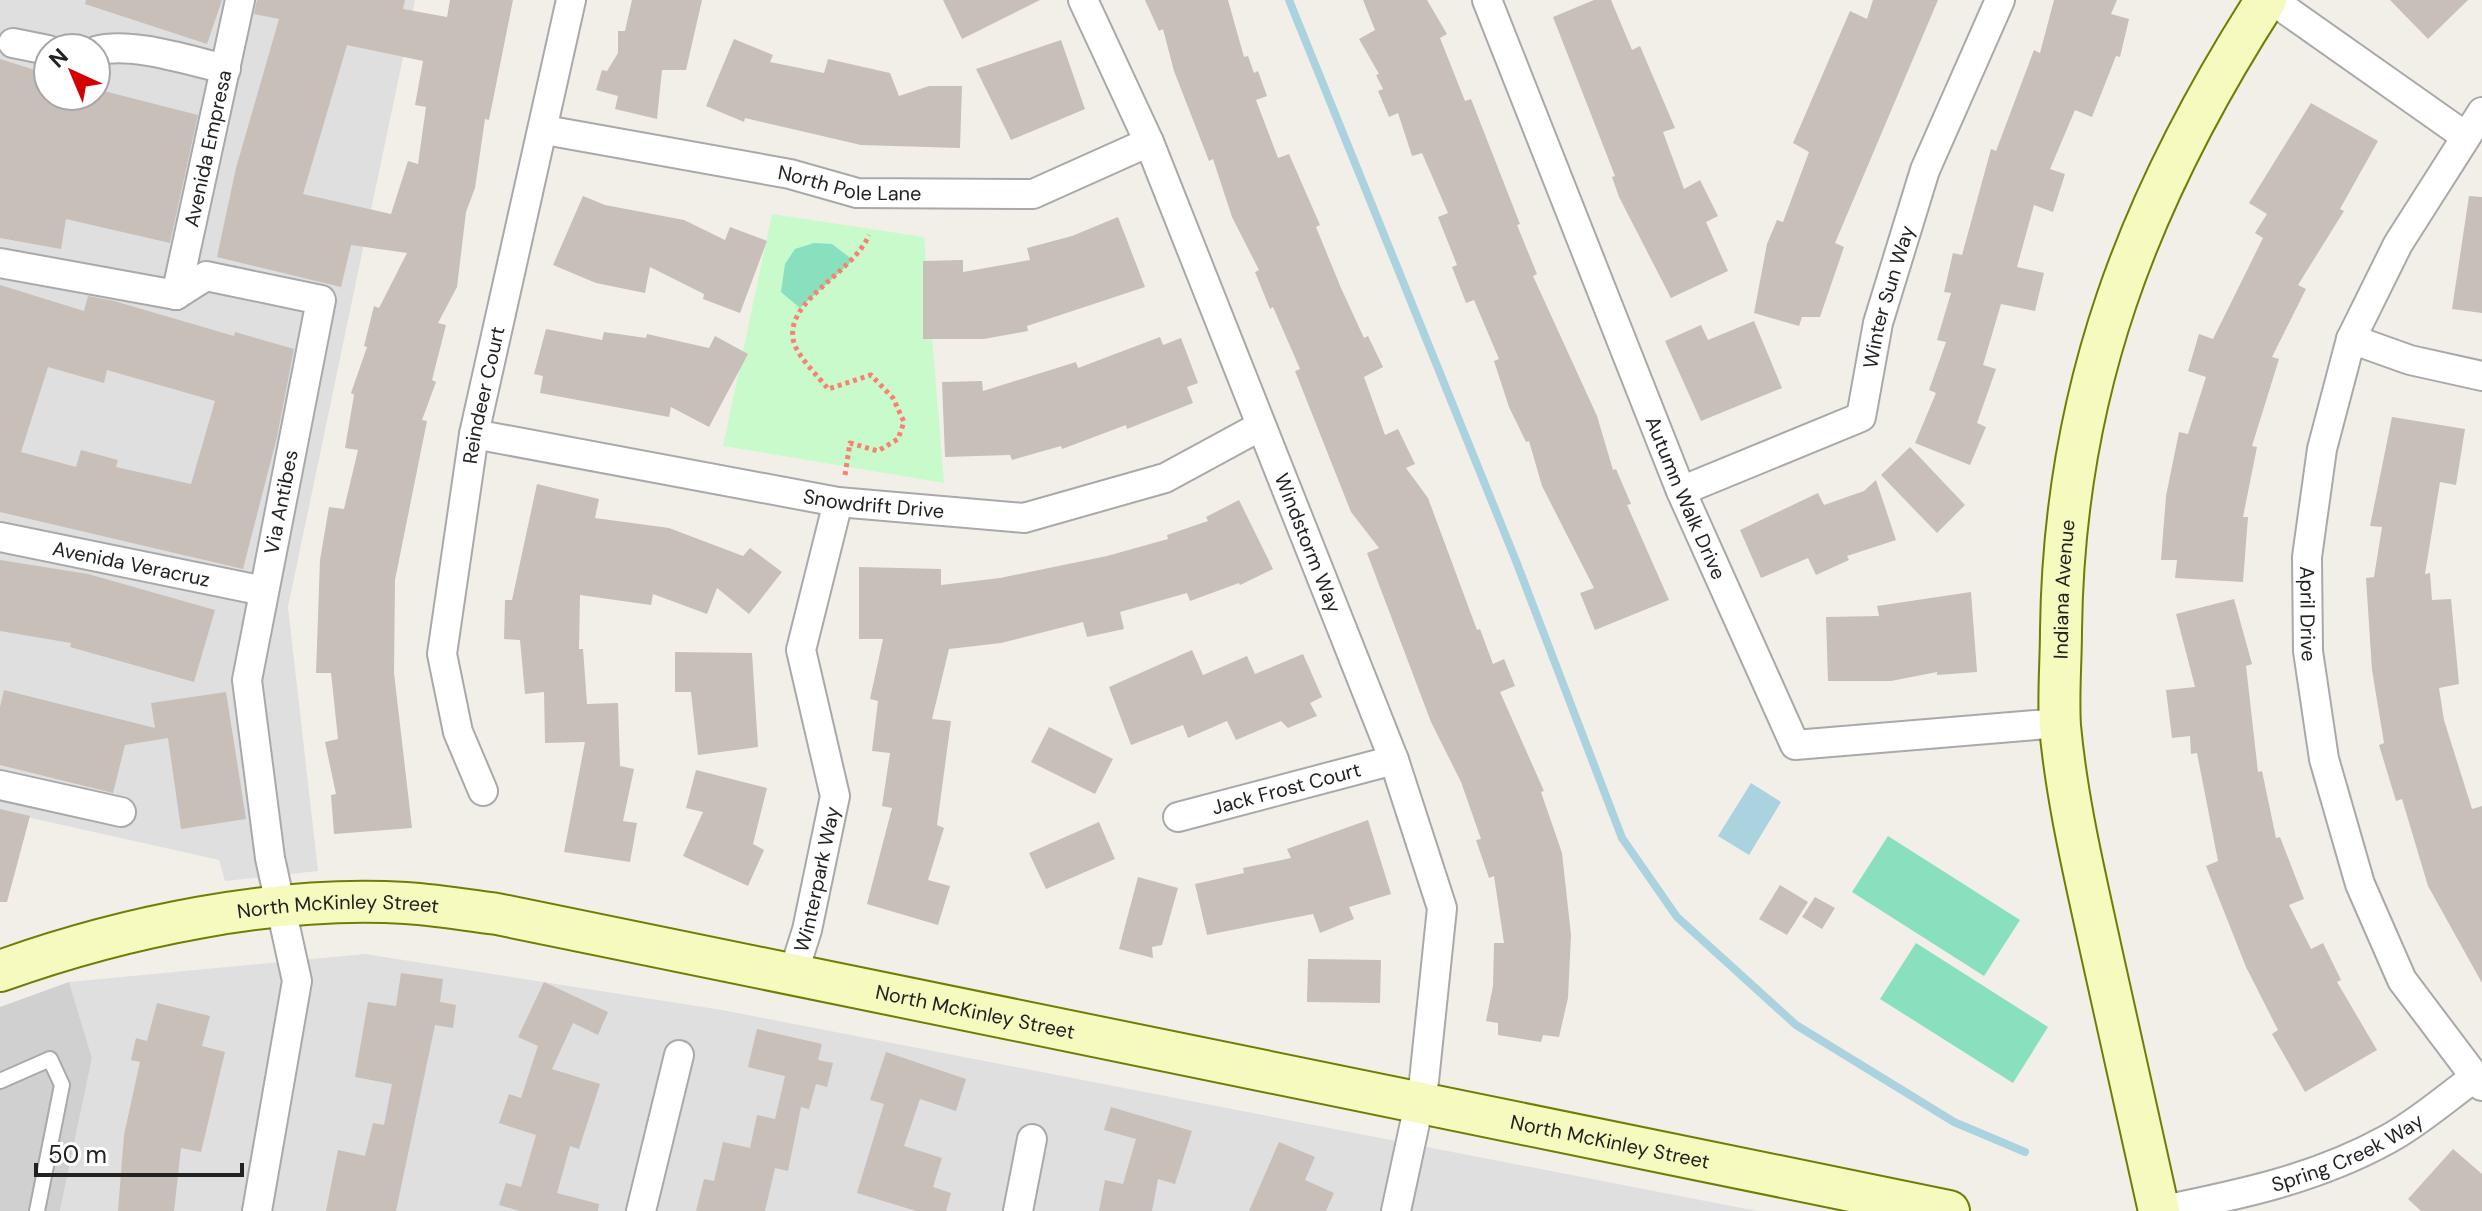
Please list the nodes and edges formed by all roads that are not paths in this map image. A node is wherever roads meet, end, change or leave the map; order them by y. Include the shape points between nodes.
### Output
1 (240, 0) edge
2 (571, 0) edge
3 (1083, 0) edge
4 (1487, 0) edge
5 (2000, 0) edge
6 (2269, 0) edge
7 (13, 43) dead end
8 (32, 47) edge
9 (112, 47) edge
10 (226, 69) junction
11 (2482, 112) edge
12 (545, 130) junction
13 (2465, 136) junction
14 (1149, 142) junction
15 (0, 263) edge
16 (176, 295) junction
17 (2351, 339) junction
18 (2482, 376) edge
19 (1259, 427) junction
20 (474, 434) junction
21 (841, 488) junction
22 (1681, 491) junction
23 (0, 537) edge
24 (264, 591) junction
25 (2060, 723) junction
26 (1394, 760) junction
27 (0, 785) edge
28 (483, 791) dead end
29 (121, 812) dead end
30 (1178, 817) dead end
31 (281, 908) junction
32 (0, 971) edge
33 (793, 974) junction
34 (679, 1055) dead end
35 (0, 1081) edge
36 (2478, 1082) edge
37 (1418, 1104) junction
38 (1032, 1139) dead end
39 (37, 1211) edge
40 (257, 1211) edge
41 (641, 1211) edge
42 (1018, 1211) edge
43 (1396, 1211) edge
44 (1949, 1211) edge
45 (2158, 1211) edge

1 - 10 street, Avenida Empresa
2 - 12 street, Reindeer Court
3 - 14 street, Windstorm Way
4 - 22 street, Autumn Walk Drive
5 - 22 street, Winter Sun Way via 1925,170 1878,323 1861,417
6 - 13 street
6 - 25 street, Indiana Avenue via 2221,70 2176,152 2133,247 2101,343 2066,520
7 - 8 street
9 - 10 street
10 - 16 street, Avenida Empresa
11 - 13 street, April Drive
12 - 14 street, North Pole Lane via 790,174 857,193 1033,194
12 - 20 street, Reindeer Court
13 - 17 street, April Drive via 2398,244
14 - 19 street, Windstorm Way
15 - 16 street
16 - 24 street, Via Antibes via 206,276 321,300
17 - 18 street via 2410,360
17 - 36 street, April Drive via 2322,449 2307,557 2308,651 2324,759 2360,884 2402,980
19 - 21 street, Snowdrift Drive via 1165,478 1024,518
19 - 26 street, Windstorm Way
20 - 21 street, Snowdrift Drive
20 - 28 street, Reindeer Court via 442,654 458,732
21 - 33 street, Winterpark Way via 801,650 835,796
22 - 25 street, Autumn Walk Drive via 1795,745
23 - 24 street, Avenida Veracruz
24 - 31 street, Via Antibes via 247,680
25 - 45 street, Indiana Avenue via 2070,812
26 - 30 street, Jack Frost Court
26 - 37 street, Windstorm Way via 1442,908
27 - 29 street
31 - 32 street, North McKinley Street via 168,923 83,943
31 - 33 street, North McKinley Street via 405,903 497,914
31 - 40 street, Via Antibes via 297,981
33 - 37 street, North McKinley Street
34 - 41 street
35 - 39 lane via 50,1059 62,1085
36 - 45 street, Spring Creek Way via 2391,1138 2330,1167 2256,1191
37 - 43 street, Windstorm Way
37 - 44 street, North McKinley Street
38 - 42 street

